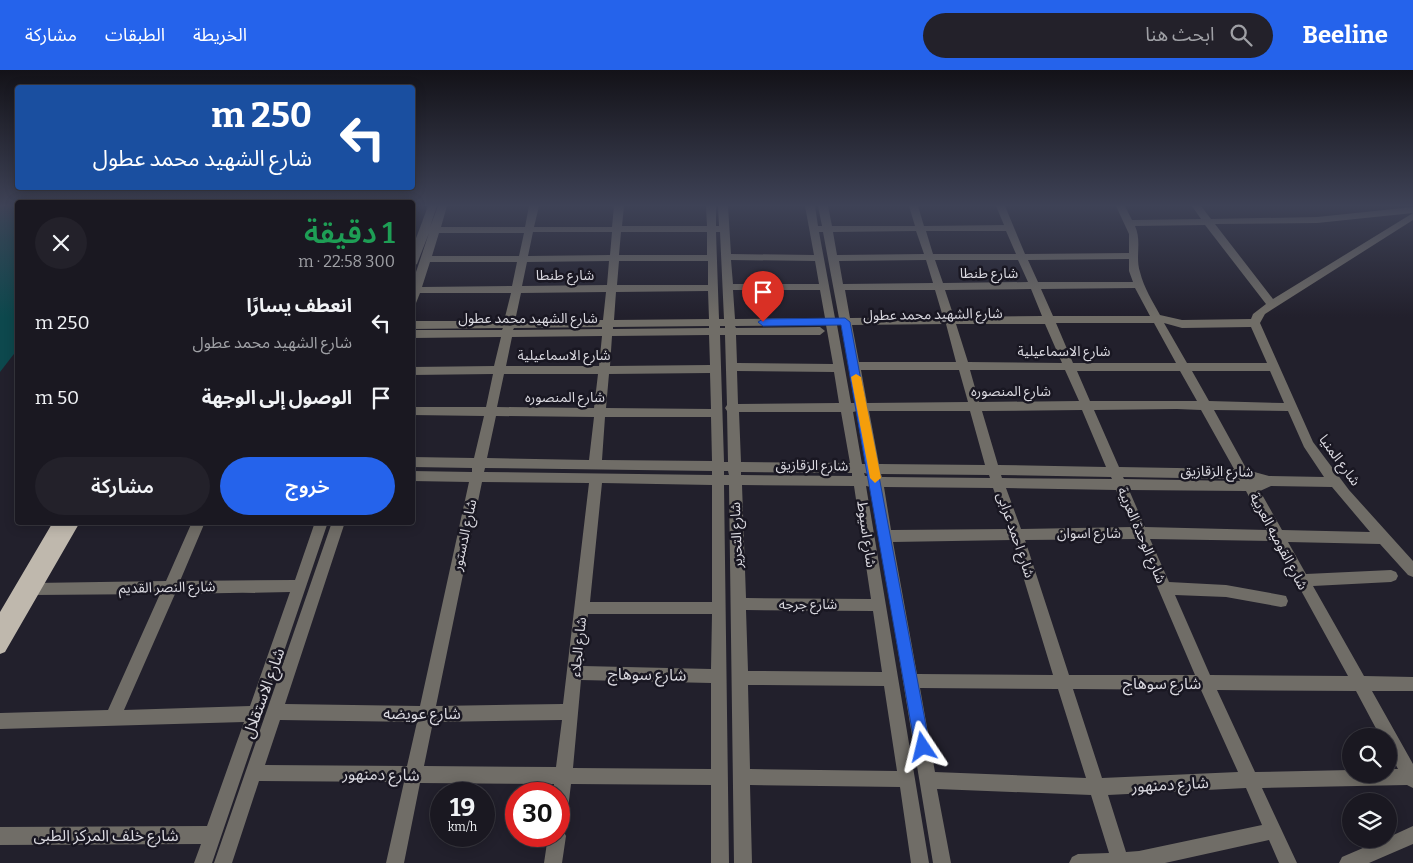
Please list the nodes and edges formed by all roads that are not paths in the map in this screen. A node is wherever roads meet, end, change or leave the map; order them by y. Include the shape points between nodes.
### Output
1 (428, 243) edge
2 (526, 243) edge
3 (615, 243) edge
4 (719, 243) edge
5 (823, 243) edge
6 (924, 243) edge
7 (1016, 243) edge
8 (1134, 243) edge
9 (1224, 243) edge
10 (1370, 243) edge
11 (1133, 256) junction
12 (929, 257) junction
13 (1022, 257) junction
14 (719, 258) junction
15 (826, 258) junction
16 (425, 259) junction
17 (523, 259) junction
18 (613, 259) junction
19 (1139, 285) junction
20 (939, 286) junction
21 (1035, 286) junction
22 (728, 287) junction
23 (824, 287) junction
24 (838, 287) junction
25 (611, 288) junction
26 (713, 288) junction
27 (517, 289) junction
28 (416, 290) joint
29 (1272, 305) junction
30 (1159, 323) junction
31 (1255, 323) junction
32 (1051, 324) junction
33 (415, 325) edge
34 (951, 325) junction
35 (831, 326) junction
36 (846, 326) junction
37 (714, 327) junction
38 (730, 327) junction
39 (608, 328) junction
40 (508, 329) junction
41 (415, 334) edge
42 (854, 366) junction
43 (963, 366) junction
44 (1070, 366) junction
45 (1183, 366) junction
46 (731, 367) junction
47 (1274, 367) junction
48 (838, 368) junction
49 (715, 369) junction
50 (499, 370) junction
51 (604, 370) junction
52 (415, 371) edge
53 (975, 406) junction
54 (1087, 406) junction
55 (1206, 406) junction
56 (846, 407) junction
57 (861, 407) junction
58 (1291, 407) junction
59 (731, 408) junction
60 (415, 411) edge
61 (491, 412) junction
62 (600, 412) junction
63 (717, 413) junction
64 (415, 462) edge
65 (480, 463) junction
66 (595, 471) junction
67 (718, 473) junction
68 (733, 473) junction
69 (858, 474) junction
70 (875, 474) junction
71 (1243, 474) junction
72 (415, 476) edge
73 (996, 476) junction
74 (477, 477) junction
75 (1118, 478) junction
76 (1269, 480) junction
77 (1335, 482) junction
78 (1250, 486) junction
79 (58, 525) edge
80 (72, 525) edge
81 (198, 525) edge
82 (321, 525) edge
83 (338, 525) edge
84 (1141, 533) junction
85 (1016, 534) junction
86 (885, 536) junction
87 (1276, 536) junction
88 (1384, 538) junction
89 (1413, 571) edge
90 (1391, 576) dead end
91 (1300, 580) junction
92 (301, 586) junction
93 (170, 587) junction
94 (1165, 588) junction
95 (34, 590) junction
96 (1282, 601) dead end
97 (739, 604) junction
98 (877, 605) junction
99 (582, 608) junction
100 (719, 608) junction
101 (0, 625) edge
102 (0, 647) edge
103 (575, 673) junction
104 (719, 676) junction
105 (739, 678) junction
106 (890, 679) junction
107 (911, 681) junction
108 (1064, 682) junction
109 (1206, 684) junction
110 (1360, 684) junction
111 (1413, 684) edge
112 (274, 712) junction
113 (571, 712) junction
114 (256, 714) junction
115 (426, 714) junction
116 (113, 718) junction
117 (0, 721) edge
118 (1385, 728) edge
119 (1397, 751) edge
120 (253, 773) junction
121 (413, 774) junction
122 (564, 776) junction
123 (720, 777) junction
124 (741, 777) junction
125 (1412, 779) edge
126 (1250, 780) junction
127 (563, 782) edge
128 (907, 784) junction
129 (929, 785) junction
130 (1097, 787) junction
131 (720, 799) junction
132 (742, 799) junction
133 (1273, 831) junction
134 (212, 835) junction
135 (1413, 835) edge
136 (0, 836) edge
137 (555, 847) edge
138 (1121, 862) edge
139 (203, 863) edge
140 (223, 863) edge
141 (394, 863) edge
142 (554, 863) edge
143 (720, 863) edge
144 (743, 863) edge
145 (920, 863) edge
146 (942, 863) edge
147 (1078, 863) edge
148 (1288, 863) edge
149 (1348, 863) edge

1 - 16 street
2 - 17 street, شارع الدستور
3 - 18 street, شارع الجلاء
4 - 14 street, شارع التحرير
5 - 15 street, شارع اسيوط
6 - 12 street, شارع احمد عرابى
7 - 13 street, شارع الوحدة العربية
8 - 11 street, شارع القوميه العربية
9 - 29 street
10 - 29 street
11 - 13 street
11 - 19 street, شارع القوميه العربية
12 - 13 street
12 - 15 street
12 - 20 street, شارع احمد عرابى
13 - 21 street, شارع الوحدة العربية
14 - 15 street
14 - 18 street
14 - 22 street, شارع التحرير
14 - 26 street, شارع التحرير
15 - 23 street, شارع اسيوط
15 - 24 street, شارع اسيوط
16 - 17 street
16 - 28 street
17 - 18 street
17 - 27 street, شارع الدستور
18 - 25 street, شارع الجلاء
19 - 21 street, شارع طنطا
19 - 30 street, شارع القوميه العربية
20 - 21 street, شارع طنطا
20 - 24 street, شارع طنطا
20 - 34 street, شارع احمد عرابى
21 - 32 street, شارع الوحدة العربية
22 - 23 street
22 - 38 street, شارع التحرير
23 - 35 street, شارع اسيوط
24 - 36 street, شارع اسيوط
25 - 26 street, شارع طنطا
25 - 27 street, شارع طنطا
25 - 39 street, شارع الجلاء
26 - 37 street, شارع التحرير
27 - 28 street, شارع طنطا
27 - 40 street, شارع الدستور
29 - 31 street via 1258,314
30 - 31 street, شارع الشهيد محمد عطول via 1175,327 1182,324
30 - 32 street, شارع الشهيد محمد عطول
30 - 45 street, شارع القوميه العربية
31 - 47 street, شارع المنيا
32 - 34 street, شارع الشهيد محمد عطول
32 - 44 street, شارع الوحدة العربية
33 - 40 street, شارع الشهيد محمد عطول
34 - 36 street, شارع الشهيد محمد عطول
34 - 43 street, شارع احمد عرابى
35 - 36 street, شارع الشهيد محمد عطول
35 - 38 street, شارع الشهيد محمد عطول
35 - 48 street, شارع اسيوط
36 - 42 street, شارع اسيوط
37 - 38 street, شارع الشهيد محمد عطول
37 - 39 street, شارع الشهيد محمد عطول
37 - 49 street, شارع التحرير
38 - 46 street, شارع التحرير
39 - 40 street, شارع الشهيد محمد عطول
39 - 51 street, شارع الجلاء
40 - 41 street, شارع الشهيد محمد عطول
40 - 50 street, شارع الدستور
42 - 43 street, شارع الاسماعيلية
42 - 57 street, شارع اسيوط
43 - 44 street, شارع الاسماعيلية
43 - 53 street, شارع احمد عرابى
44 - 45 street, شارع الاسماعيلية
44 - 54 street, شارع الوحدة العربية
45 - 47 street, شارع الاسماعيلية
45 - 55 street, شارع القوميه العربية
46 - 48 street
46 - 59 street, شارع التحرير
47 - 58 street, شارع المنيا
48 - 56 street, شارع اسيوط
49 - 51 street, شارع الاسماعيلية
49 - 63 street, شارع التحرير
50 - 51 street, شارع الاسماعيلية
50 - 52 street, شارع الاسماعيلية
50 - 61 street, شارع الدستور
51 - 62 street, شارع الجلاء
53 - 54 street, شارع المنصوره
53 - 57 street, شارع المنصوره
53 - 73 street, شارع احمد عرابى
54 - 55 street, شارع المنصوره
54 - 75 street, شارع الوحدة العربية
55 - 58 street, شارع المنصوره
55 - 71 street, شارع القوميه العربية
56 - 57 street, شارع المنصوره
56 - 59 street, شارع المنصوره
56 - 69 street, شارع اسيوط
57 - 70 street, شارع اسيوط
58 - 77 street, شارع المنيا via 1308,444
59 - 68 street, شارع التحرير
60 - 61 street, شارع المنصوره
61 - 62 street, شارع المنصوره
61 - 65 street, شارع الدستور
62 - 63 street, شارع المنصوره
62 - 66 street, شارع الجلاء
63 - 67 street, شارع التحرير
64 - 65 street, شارع الزقازيق
65 - 66 street, شارع الزقازيق
65 - 74 street, شارع الدستور
66 - 67 street, شارع الزقازيق
66 - 74 street, شارع الزقازيق
66 - 99 street, شارع الجلاء
67 - 68 street, شارع الزقازيق
67 - 100 street, شارع التحرير
68 - 69 street, شارع الزقازيق
68 - 97 street, شارع التحرير
69 - 70 street, شارع الزقازيق
69 - 98 street, شارع اسيوط
70 - 73 street, شارع الزقازيق
70 - 86 street, شارع اسيوط
71 - 75 street, شارع الزقازيق
71 - 76 street, شارع الزقازيق
71 - 78 street, شارع القوميه العربية
72 - 74 street, شارع الزقازيق
73 - 75 street, شارع الزقازيق
73 - 85 street, شارع احمد عرابى
74 - 115 street, شارع الدستور
75 - 78 street, شارع الزقازيق
75 - 84 street, شارع الوحدة العربية
76 - 77 street, شارع الزقازيق
76 - 78 street, شارع الزقازيق via 1260,486
77 - 88 street, شارع المنيا
78 - 87 street, شارع القوميه العربية
79 - 101 main road
80 - 95 main road
81 - 93 street
82 - 92 street, شارع الاستقلال
83 - 112 street, شارع الاستقلال
84 - 85 street, شارع اسوان
84 - 87 street, شارع اسوان
84 - 94 street, شارع الوحدة العربية
85 - 86 street, شارع اسوان
85 - 108 street, شارع احمد عرابى
86 - 107 street, شارع اسيوط
87 - 88 street, شارع اسوان
87 - 91 street, شارع القوميه العربية
88 - 89 street, شارع المنيا
90 - 91 street
91 - 110 street, شارع القوميه العربية
92 - 93 street, شارع النصر القديم
92 - 114 street, شارع الاستقلال
93 - 95 street, شارع النصر القديم
93 - 116 street
94 - 96 street via 1226,590
94 - 109 street, شارع الوحدة العربية
95 - 102 main road
97 - 98 street, شارع جرجه
97 - 105 street, شارع التحرير
98 - 106 street, شارع اسيوط
99 - 100 street
99 - 103 street, شارع الجلاء
100 - 104 street, شارع التحرير
103 - 104 street, شارع سوهاج
103 - 113 street, شارع الجلاء
104 - 123 street, شارع التحرير
105 - 106 street
105 - 124 street, شارع التحرير
106 - 128 street, شارع اسيوط
107 - 108 street, شارع سوهاج
107 - 129 street, شارع اسيوط
108 - 109 street, شارع سوهاج
108 - 130 street, شارع احمد عرابى
109 - 110 street, شارع سوهاج
109 - 126 street, شارع الوحدة العربية
110 - 111 street, شارع سوهاج
110 - 118 street, شارع القوميه العربية
112 - 115 street, شارع عويضه
112 - 120 street, شارع الاستقلال
113 - 115 street, شارع عويضه
113 - 122 street, شارع الجلاء
114 - 116 street
114 - 134 street, شارع الاستقلال
115 - 121 street, شارع الدستور
116 - 117 street
119 - 125 street, شارع القوميه العربية
120 - 121 street, شارع دمنهور
120 - 140 street, شارع الاستقلال
121 - 122 street, شارع دمنهور
121 - 141 street, شارع الدستور
122 - 123 street, شارع دمنهور
122 - 127 street, شارع الجلاء
123 - 131 street, شارع التحرير
124 - 128 street
124 - 132 street, شارع التحرير
125 - 126 street, شارع دمنهور
126 - 130 street, شارع دمنهور
126 - 133 street, شارع الوحدة العربية
128 - 129 street, شارع دمنهور
128 - 145 street, شارع اسيوط
129 - 130 street, شارع دمنهور
129 - 146 street, شارع اسيوط
130 - 138 street, شارع احمد عرابى
131 - 132 street
131 - 143 street, شارع التحرير
132 - 144 street, شارع التحرير
133 - 138 street
133 - 148 street, شارع الوحدة العربية
134 - 136 street, شارع خلف المركز الطبى
134 - 139 street, شارع الاستقلال
135 - 149 street
137 - 142 street
138 - 147 street

